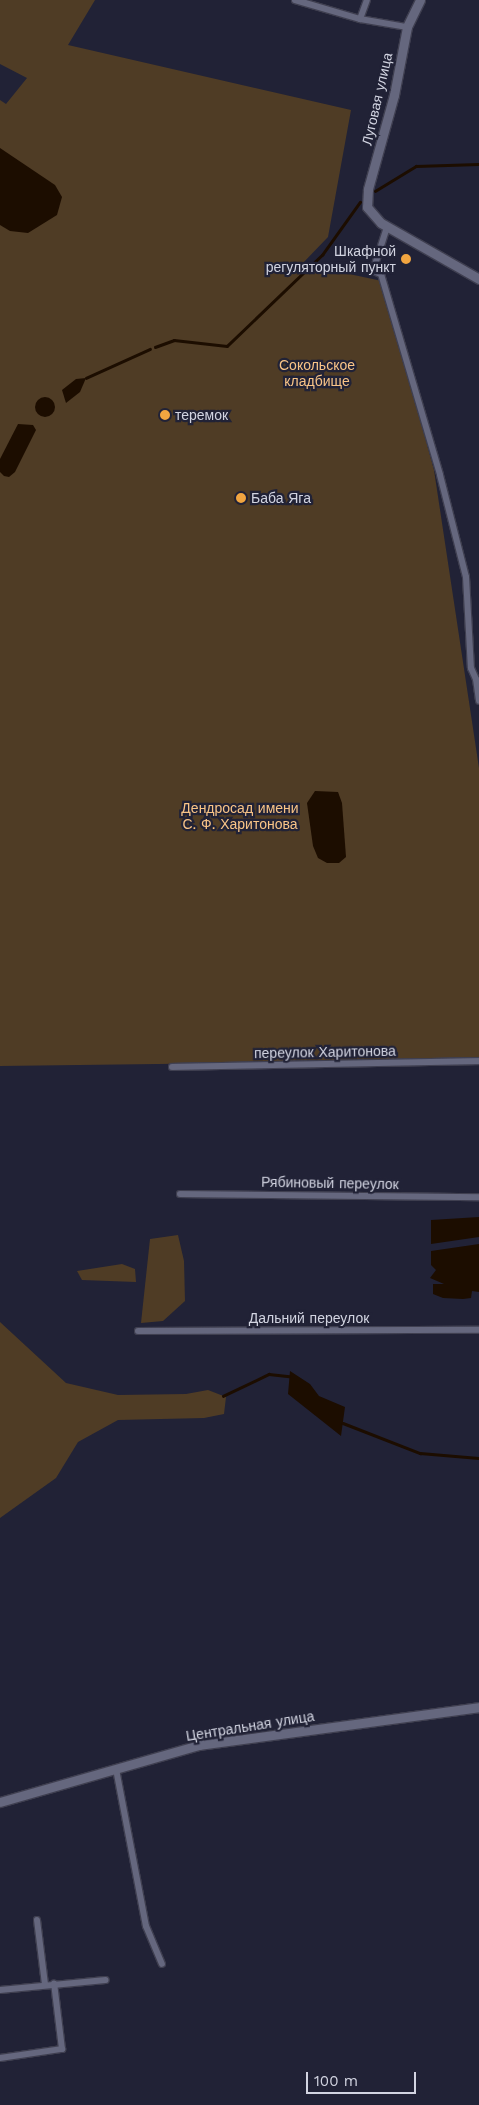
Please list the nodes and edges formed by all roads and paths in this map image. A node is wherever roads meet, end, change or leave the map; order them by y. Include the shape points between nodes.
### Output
1 (295, 0) edge
2 (367, 0) edge
3 (420, 0) edge
4 (360, 19) junction
5 (407, 27) junction
6 (387, 227) junction
7 (479, 279) edge
8 (479, 702) edge
9 (479, 1061) edge
10 (172, 1067) dead end
11 (180, 1194) dead end
12 (479, 1197) edge
13 (479, 1330) edge
14 (138, 1331) dead end
15 (479, 1707) edge
16 (116, 1768) junction
17 (0, 1802) edge
18 (37, 1920) dead end
19 (162, 1964) dead end
20 (106, 1980) dead end
21 (54, 1983) junction
22 (45, 1984) junction
23 (0, 1990) edge
24 (0, 2058) edge

1 - 4 street
2 - 4 street
3 - 5 street, Луговая улица
4 - 5 street
5 - 6 street, Луговая улица via 394,95 368,189 368,207
6 - 7 street
6 - 8 street via 373,271 381,274 440,475 463,568 471,668
9 - 10 street, переулок Харитонова
11 - 12 street, Рябиновый переулок
13 - 14 street, Дальний переулок
15 - 16 street, Центральная улица via 199,1745
16 - 17 street, Центральная улица
16 - 19 street via 146,1926
18 - 22 street
20 - 21 street
21 - 22 street
21 - 24 street via 62,2049
22 - 23 street

